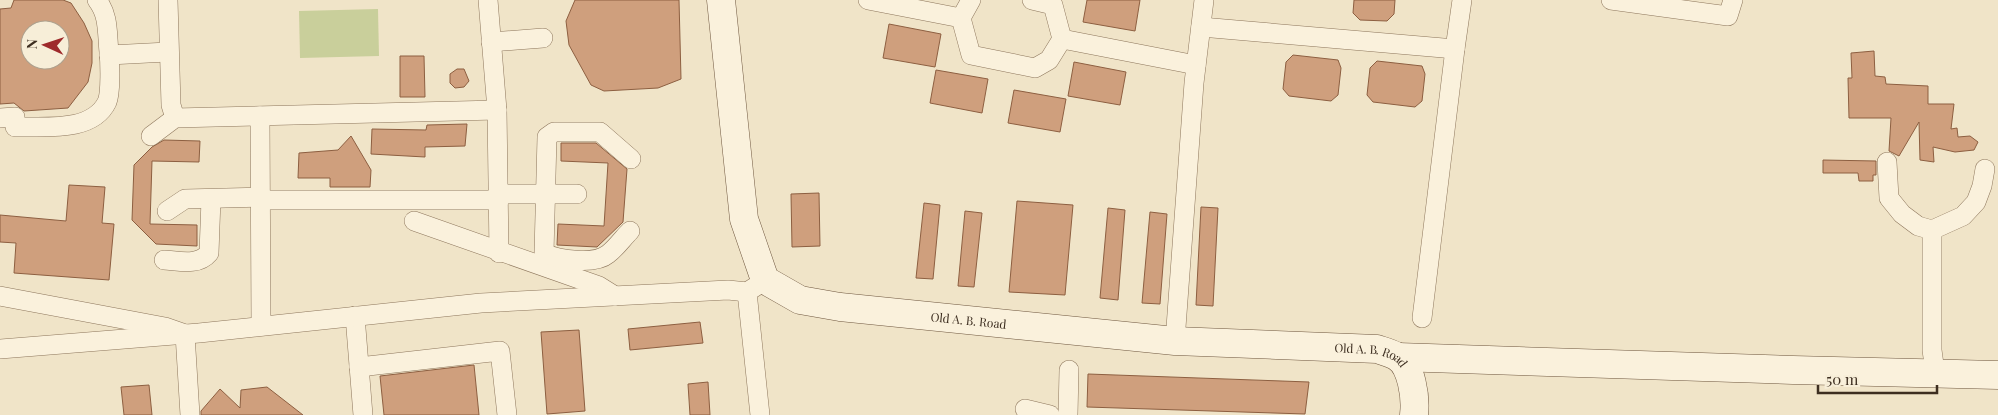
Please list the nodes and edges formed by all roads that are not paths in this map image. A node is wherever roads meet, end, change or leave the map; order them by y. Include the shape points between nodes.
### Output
1 (97, 0) edge
2 (168, 0) edge
3 (488, 0) edge
4 (721, 0) edge
5 (868, 0) edge
6 (971, 0) edge
7 (1032, 0) edge
8 (1204, 0) edge
9 (1462, 0) edge
10 (1611, 0) edge
11 (1732, 0) edge
12 (961, 18) junction
13 (1201, 27) junction
14 (543, 38) dead end
15 (1062, 39) junction
16 (491, 42) junction
17 (1454, 49) junction
18 (168, 52) junction
19 (109, 55) junction
20 (1196, 65) junction
21 (497, 110) junction
22 (260, 116) junction
23 (175, 118) junction
24 (10, 121) edge
25 (151, 136) dead end
26 (631, 159) dead end
27 (1887, 162) dead end
28 (1985, 169) dead end
29 (544, 194) junction
30 (577, 194) dead end
31 (499, 197) junction
32 (212, 199) junction
33 (262, 199) junction
34 (167, 211) dead end
35 (414, 221) dead end
36 (1932, 230) junction
37 (630, 231) dead end
38 (499, 253) junction
39 (164, 260) dead end
40 (756, 286) junction
41 (0, 296) edge
42 (616, 296) junction
43 (355, 316) junction
44 (1422, 318) dead end
45 (261, 326) junction
46 (185, 334) junction
47 (1175, 341) junction
48 (0, 349) edge
49 (1398, 356) junction
50 (359, 367) junction
51 (1069, 370) dead end
52 (1935, 372) junction
53 (1998, 374) edge
54 (1025, 410) dead end
55 (190, 415) edge
56 (363, 415) edge
57 (507, 415) edge
58 (760, 415) edge
59 (1050, 415) edge
60 (1068, 415) edge
61 (1414, 415) edge

1 - 19 street via 105,10
2 - 18 street
3 - 16 street
4 - 40 street via 744,219
5 - 12 street
6 - 12 street
7 - 15 street via 1053,6
8 - 13 street
9 - 17 street
10 - 11 street via 1728,16
12 - 15 street via 970,55 1035,68 1049,60
13 - 17 street
13 - 20 street
14 - 16 street
15 - 20 street
16 - 21 street
17 - 44 street
18 - 19 street
18 - 23 street via 171,106
19 - 24 street via 108,100 97,115 71,125
20 - 47 street
21 - 22 street
21 - 31 street
22 - 23 street
22 - 33 street
23 - 25 street
26 - 29 street via 600,132 554,132 547,137
27 - 36 street via 1889,198 1918,226
28 - 36 street via 1976,202 1962,216
29 - 30 street
29 - 31 street
29 - 37 street via 544,253 556,259 596,260 608,255
31 - 33 street
31 - 38 street
32 - 33 street
32 - 34 street via 185,199
32 - 39 street via 210,253 204,260 194,262
33 - 45 street
35 - 38 street
36 - 52 street via 1932,350
38 - 42 street via 598,286
40 - 42 street
40 - 47 street, Old A. B. Road via 800,300 840,307
40 - 58 street
41 - 46 street via 164,327
42 - 43 street via 481,303
43 - 45 street
43 - 50 street
45 - 46 street
46 - 48 street
46 - 55 street
47 - 49 street, Old A. B. Road via 1377,349
49 - 52 street
49 - 61 street, Old A. B. Road via 1412,379 1416,401
50 - 56 street
50 - 57 street via 500,351
51 - 60 street
52 - 53 street
54 - 59 street

